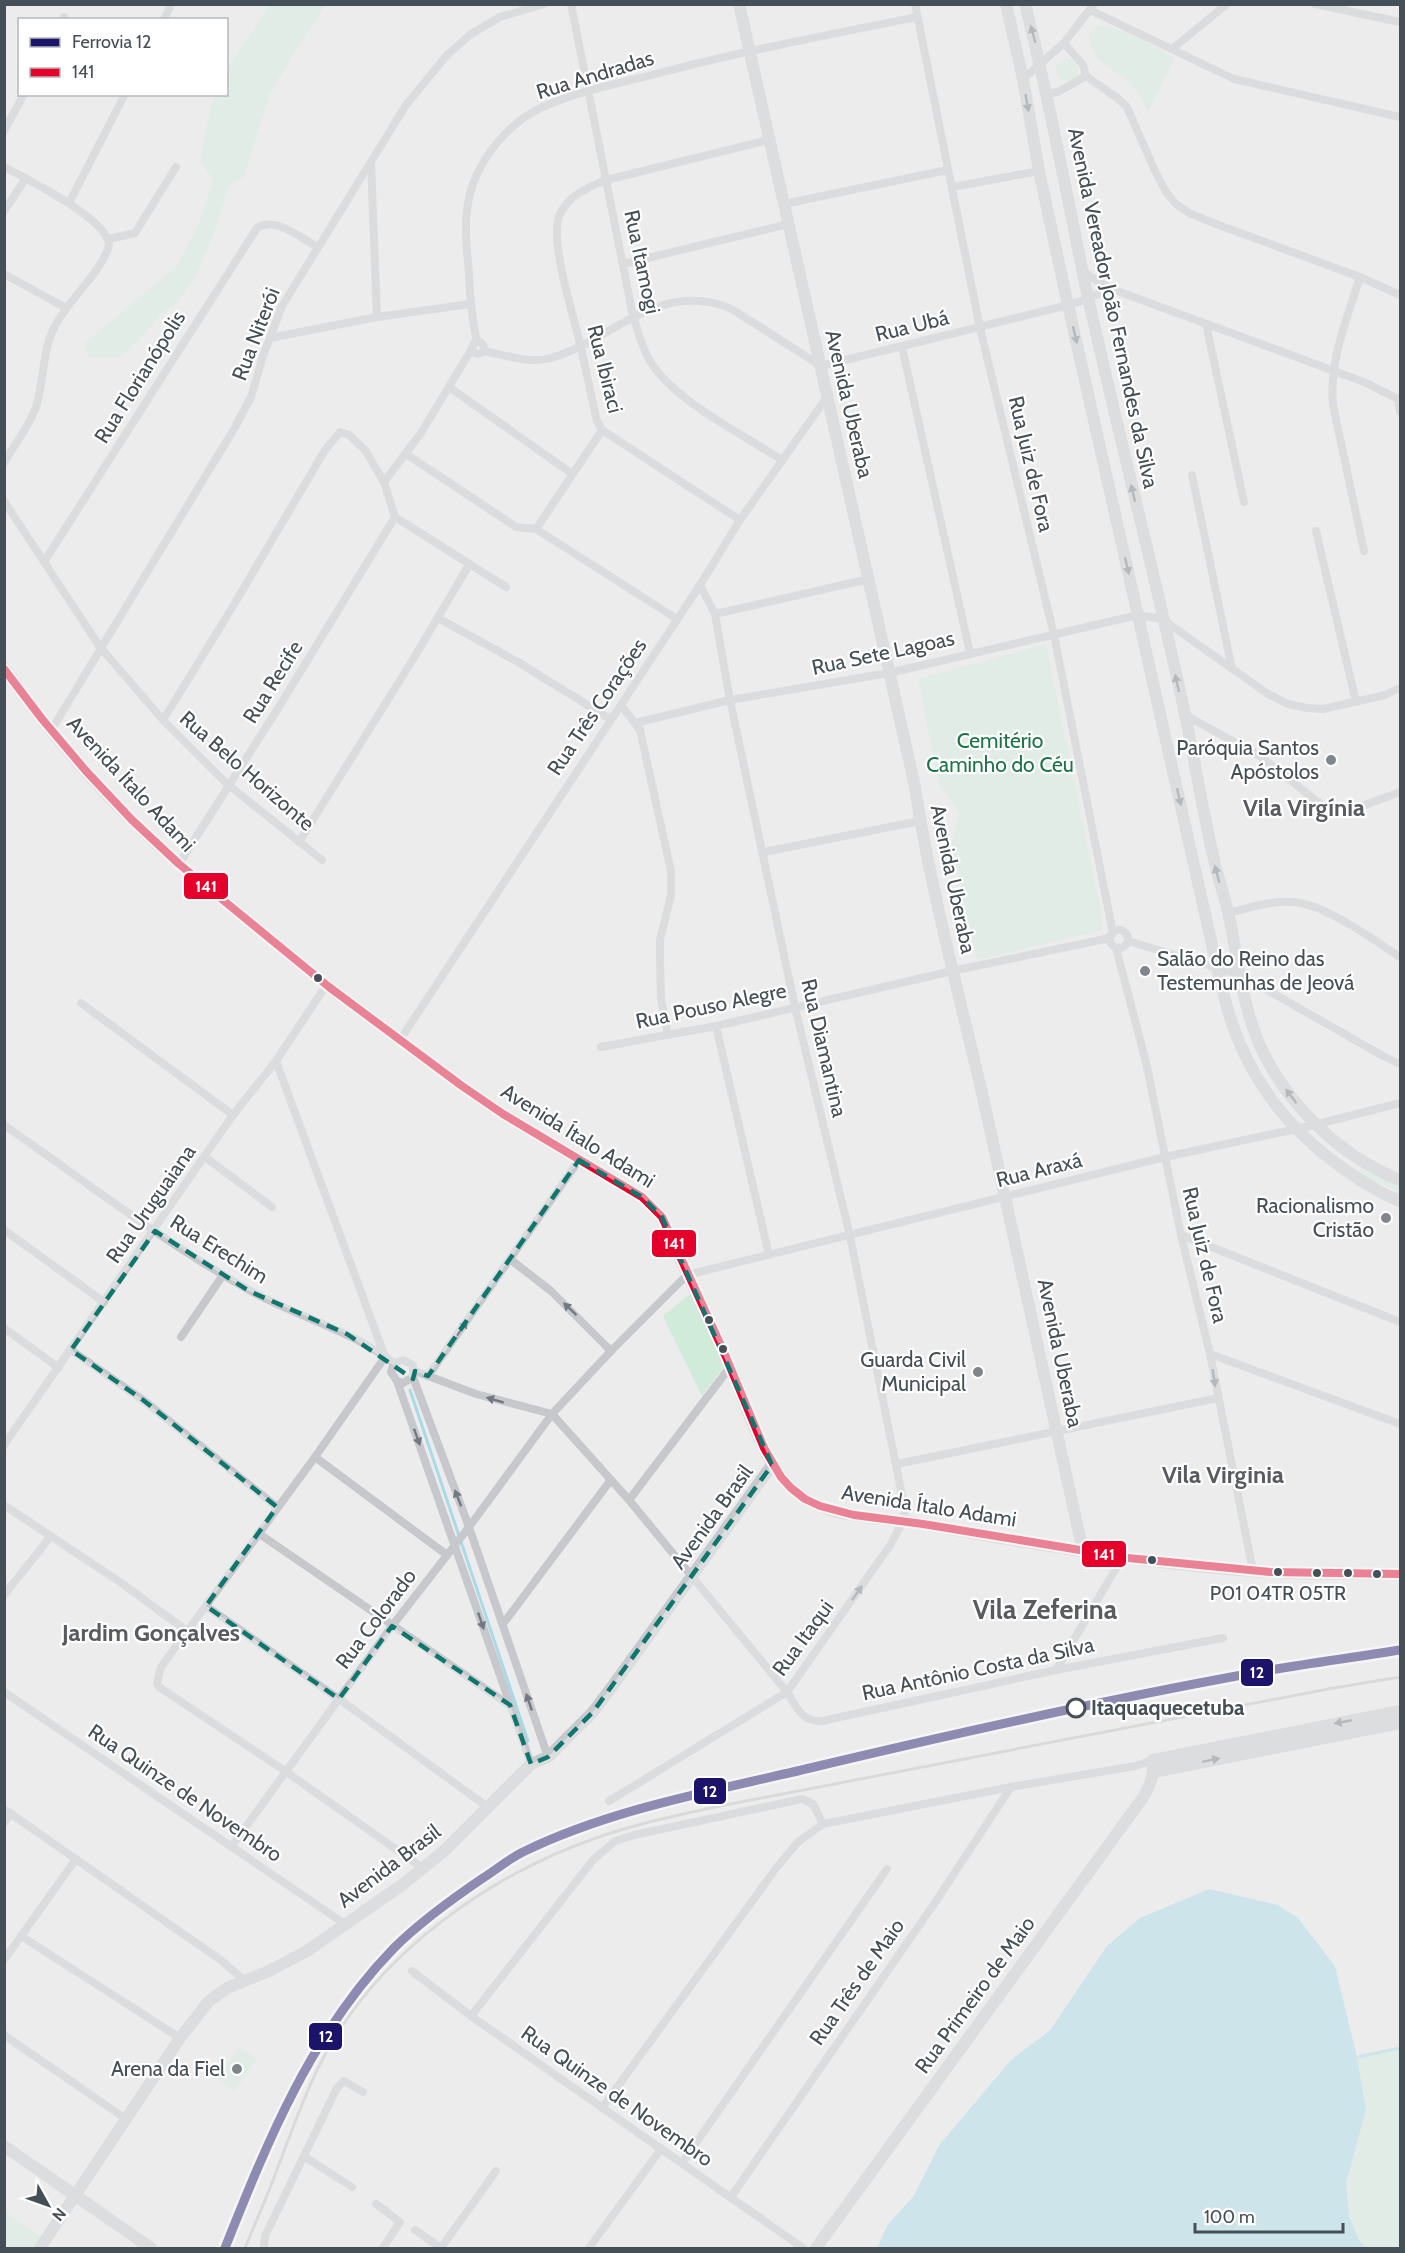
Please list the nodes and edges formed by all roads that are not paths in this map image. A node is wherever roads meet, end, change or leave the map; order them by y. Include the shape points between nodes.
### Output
1 (171, 4) edge
2 (544, 4) edge
3 (571, 4) edge
4 (739, 4) edge
5 (915, 4) edge
6 (1006, 4) edge
7 (1025, 4) edge
8 (1227, 4) edge
9 (1315, 4) edge
10 (1092, 7) edge
11 (917, 16) junction
12 (165, 18) edge
13 (1401, 22) edge
14 (1064, 43) junction
15 (1172, 49) junction
16 (748, 50) junction
17 (1041, 64) junction
18 (1086, 76) junction
19 (1023, 79) junction
20 (588, 91) junction
21 (1047, 94) junction
22 (23, 96) edge
23 (124, 96) edge
24 (1401, 117) edge
25 (4, 131) edge
26 (769, 140) junction
27 (370, 160) junction
28 (4, 166) edge
29 (176, 167) dead end
30 (947, 170) junction
31 (1039, 171) junction
32 (26, 178) junction
33 (606, 180) junction
34 (953, 187) junction
35 (69, 203) junction
36 (784, 204) junction
37 (4, 211) edge
38 (1071, 212) junction
39 (1049, 216) junction
40 (788, 224) junction
41 (108, 237) junction
42 (317, 247) junction
43 (623, 264) junction
44 (1082, 271) junction
45 (4, 274) edge
46 (1360, 277) junction
47 (1109, 288) junction
48 (1401, 295) edge
49 (1088, 298) junction
50 (470, 304) junction
51 (1068, 305) junction
52 (66, 308) junction
53 (633, 316) junction
54 (377, 317) junction
55 (1206, 324) junction
56 (981, 328) junction
57 (270, 338) junction
58 (474, 346) junction
59 (581, 346) junction
60 (902, 347) junction
61 (821, 366) junction
62 (1333, 370) junction
63 (449, 387) junction
64 (827, 397) junction
65 (1399, 399) edge
66 (1401, 412) edge
67 (602, 430) junction
68 (406, 454) junction
69 (782, 460) junction
70 (4, 464) edge
71 (571, 473) junction
72 (1192, 475) dead end
73 (384, 482) junction
74 (4, 501) edge
75 (1244, 502) dead end
76 (395, 516) junction
77 (740, 520) junction
78 (1140, 520) junction
79 (1118, 526) junction
80 (536, 529) junction
81 (1316, 531) dead end
82 (1364, 551) dead end
83 (44, 562) junction
84 (469, 566) junction
85 (868, 579) junction
86 (700, 585) junction
87 (506, 587) dead end
88 (715, 614) junction
89 (1138, 615) junction
90 (438, 618) junction
91 (677, 619) junction
92 (1162, 619) junction
93 (1054, 635) junction
94 (100, 647) junction
95 (970, 653) junction
96 (4, 668) edge
97 (1232, 669) junction
98 (889, 673) junction
99 (1401, 688) edge
100 (730, 700) junction
101 (1356, 702) junction
102 (621, 705) junction
103 (1185, 715) junction
104 (610, 719) junction
105 (163, 720) junction
106 (635, 723) junction
107 (52, 729) junction
108 (229, 785) junction
109 (1401, 792) edge
110 (920, 821) junction
111 (299, 842) junction
112 (764, 852) junction
113 (322, 860) dead end
114 (178, 864) junction
115 (1228, 913) junction
116 (1111, 935) junction
117 (1128, 942) junction
118 (1116, 948) junction
119 (1401, 957) edge
120 (1217, 967) junction
121 (952, 971) junction
122 (1240, 975) junction
123 (327, 984) junction
124 (81, 1003) dead end
125 (795, 1007) junction
126 (716, 1026) junction
127 (668, 1035) junction
128 (400, 1040) junction
129 (601, 1047) dead end
130 (276, 1061) junction
131 (1401, 1064) edge
132 (1401, 1103) edge
133 (233, 1115) junction
134 (1316, 1124) junction
135 (4, 1125) edge
136 (1297, 1129) junction
137 (205, 1157) junction
138 (1165, 1157) junction
139 (579, 1160) junction
140 (1401, 1180) edge
141 (1006, 1197) junction
142 (1401, 1201) edge
143 (272, 1207) dead end
144 (4, 1230) edge
145 (155, 1231) junction
146 (1182, 1235) junction
147 (849, 1236) junction
148 (770, 1255) junction
149 (511, 1260) junction
150 (223, 1275) junction
151 (687, 1275) junction
152 (104, 1302) junction
153 (1401, 1322) edge
154 (4, 1328) edge
155 (181, 1337) dead end
156 (71, 1350) junction
157 (611, 1351) junction
158 (1210, 1353) junction
159 (385, 1356) junction
160 (394, 1364) junction
161 (730, 1367) junction
162 (59, 1368) junction
163 (414, 1374) junction
164 (428, 1376) junction
165 (397, 1382) junction
166 (1218, 1398) junction
167 (552, 1414) junction
168 (1401, 1424) edge
169 (1057, 1431) junction
170 (4, 1445) edge
171 (315, 1457) junction
172 (897, 1464) junction
173 (772, 1465) junction
174 (610, 1480) junction
175 (629, 1500) junction
176 (4, 1505) edge
177 (277, 1507) junction
178 (903, 1521) junction
179 (468, 1527) junction
180 (258, 1533) junction
181 (51, 1536) junction
182 (457, 1543) junction
183 (1083, 1551) junction
184 (447, 1555) junction
185 (1122, 1558) junction
186 (1253, 1571) junction
187 (1401, 1574) edge
188 (692, 1578) junction
189 (4, 1595) edge
190 (206, 1606) junction
191 (503, 1624) junction
192 (392, 1626) junction
193 (187, 1631) junction
194 (1223, 1638) dead end
195 (1056, 1670) junction
196 (4, 1692) edge
197 (787, 1692) junction
198 (339, 1699) junction
199 (510, 1705) junction
200 (1401, 1710) edge
201 (1401, 1723) edge
202 (548, 1757) junction
203 (531, 1764) junction
204 (1153, 1766) junction
205 (285, 1772) junction
206 (1011, 1786) junction
207 (609, 1801) dead end
208 (489, 1808) junction
209 (8, 1811) edge
210 (4, 1822) edge
211 (823, 1824) junction
212 (231, 1847) junction
213 (76, 1859) junction
214 (424, 1869) junction
215 (886, 1869) dead end
216 (345, 1924) junction
217 (21, 1936) junction
218 (4, 1960) edge
219 (412, 1971) dead end
220 (245, 1982) junction
221 (471, 2016) junction
222 (4, 2035) edge
223 (180, 2038) junction
224 (363, 2092) dead end
225 (602, 2108) junction
226 (126, 2119) junction
227 (4, 2146) edge
228 (661, 2149) junction
229 (305, 2157) junction
230 (681, 2163) junction
231 (496, 2171) dead end
232 (352, 2187) dead end
233 (75, 2195) junction
234 (731, 2197) junction
235 (376, 2204) dead end
236 (415, 2230) dead end
237 (40, 2248) edge
238 (151, 2248) edge
239 (264, 2248) edge
240 (383, 2248) edge
241 (441, 2248) edge
242 (589, 2248) edge
243 (803, 2248) edge
244 (816, 2248) edge

1 - 12 street
2 - 27 street, Rua Niterói via 500,17 471,34 447,55 406,105
3 - 20 street, Rua Itamogi
4 - 16 main road, Avenida Uberaba
5 - 11 street, Rua Juiz de Fora
6 - 19 main road, Avenida Vereador João Fernandes da Silva
17 -> 7 main road, Avenida Vereador João Fernandes da Silva
8 - 15 street
9 - 13 street
10 - 14 street
10 - 15 street
11 - 16 street, Rua Andradas
11 - 30 street, Rua Juiz de Fora
14 - 17 street
14 - 18 street via 1083,65
15 - 24 street via 1242,81
16 - 20 street, Rua Andradas
16 - 26 main road, Avenida Uberaba
17 - 19 street
17 - 21 main road, Avenida Vereador João Fernandes da Silva
18 - 21 street
18 - 46 street via 1127,107 1155,171 1176,204 1216,224
19 -> 31 main road, Avenida Vereador João Fernandes da Silva
20 - 33 street, Rua Itamogi
20 - 50 street, Rua Andradas via 544,106 522,119 502,136 478,172 464,222
21 - 38 main road, Avenida Vereador João Fernandes da Silva
22 - 25 street
23 - 35 street
26 - 33 street, Rua Ibiraci
26 - 36 main road, Avenida Uberaba
27 - 42 street, Rua Niterói
27 - 54 street
28 - 32 street
29 - 41 street via 135,233
30 - 34 street, Rua Juiz de Fora
30 - 36 street
31 - 34 street
31 - 39 main road, Avenida Vereador João Fernandes da Silva
32 - 35 street
32 - 37 street
33 - 43 street, Rua Itamogi
33 - 59 street, Rua Ibiraci via 582,190 568,201 558,217 560,262
34 - 56 street, Rua Juiz de Fora
35 - 41 street
36 - 40 main road, Avenida Uberaba
38 - 39 main road
38 - 44 main road, Avenida Vereador João Fernandes da Silva
39 - 51 main road, Avenida Vereador João Fernandes da Silva
40 - 43 street
40 - 61 main road, Avenida Uberaba
41 - 52 street via 108,251
42 - 57 street, Rua Niterói via 282,306
42 - 83 street, Rua Florianópolis via 276,225 262,224 252,234
43 - 53 street, Rua Itamogi
44 - 47 street
44 - 49 main road, Avenida Vereador João Fernandes da Silva
45 - 52 street
46 - 48 street
46 - 62 street
47 - 49 street, Rua Ubá
47 - 55 street
49 - 51 street, Rua Ubá
78 -> 49 main road, Avenida Vereador João Fernandes da Silva
50 - 54 street
50 - 58 street, Rua Andradas
51 - 56 street, Rua Ubá
51 -> 79 main road, Avenida Vereador João Fernandes da Silva
52 - 70 street via 46,351 35,407
53 - 59 street
53 - 61 street via 682,301 726,306
53 - 69 street, Rua Itamogi via 656,370 674,390
54 - 57 street
55 - 62 street
55 - 75 street
56 - 60 street, Rua Ubá
56 - 93 street, Rua Juiz de Fora
57 - 94 street, Rua Niterói via 251,397 234,429
58 - 59 street via 483,345 483,351 534,360
58 - 63 street
59 - 67 street, Rua Ibiraci
60 - 61 street, Rua Ubá
60 - 95 street
61 - 64 main road, Avenida Uberaba
62 - 65 street
62 - 82 street via 1333,405
63 - 68 street
63 - 71 street
64 - 69 street, Rua Três Corações
64 - 85 main road, Avenida Uberaba
65 - 66 street
67 - 71 street
67 - 77 street, Rua Ibiraci
68 - 73 street
68 - 80 street via 516,526
69 - 77 street, Rua Três Corações
71 - 80 street
72 - 97 street
73 - 76 street
73 - 105 street via 356,440 343,432 337,433
74 - 83 street, Rua Belo Horizonte
76 - 84 street
76 - 108 street, Rua Recife
77 - 86 street, Rua Três Corações
78 - 79 main road
78 - 92 main road, Avenida Vereador João Fernandes da Silva
79 -> 89 main road, Avenida Vereador João Fernandes da Silva
80 - 91 street
81 - 101 street
83 - 94 street, Rua Belo Horizonte
84 - 87 street
84 - 90 street
85 - 88 street
85 - 98 main road, Avenida Uberaba
86 - 88 street, Rua Diamantina
86 - 91 street, Rua Três Corações
88 - 100 street, Rua Diamantina
89 - 92 street
89 - 93 street, Rua Sete Lagoas
89 -> 120 main road, Avenida Vereador João Fernandes da Silva
90 - 104 street
90 - 111 street
91 - 102 street, Rua Três Corações
92 - 97 street
103 -> 92 main road, Avenida Vereador João Fernandes da Silva
93 - 95 street, Rua Sete Lagoas
93 - 116 street, Rua Juiz de Fora
94 - 105 street, Rua Belo Horizonte
94 - 107 street, Rua Niterói
95 - 98 street, Rua Sete Lagoas
96 - 107 main road, Avenida Ítalo Adami
97 - 101 street via 1288,704 1323,709
98 - 100 street, Rua Sete Lagoas
98 - 110 main road, Avenida Uberaba
99 - 101 street
100 - 106 street, Rua Sete Lagoas
100 - 112 street, Rua Diamantina
102 - 104 street, Rua Três Corações
102 - 106 street
103 - 109 street via 1271,764 1324,807 1354,809
115 -> 103 main road, Avenida Vereador João Fernandes da Silva via 1215,868
104 - 128 street, Rua Três Corações
105 - 108 street, Rua Belo Horizonte
106 - 127 street via 645,749 671,871 671,895 660,940 661,999
107 - 114 main road, Avenida Ítalo Adami via 108,794
108 - 111 street, Rua Belo Horizonte
108 - 114 street, Rua Recife
110 - 112 street
110 - 121 main road, Avenida Uberaba
111 - 113 street, Rua Belo Horizonte
112 - 125 street, Rua Diamantina
114 - 123 main road, Avenida Ítalo Adami
115 - 119 street via 1291,901 1310,904
115 - 122 main road, Avenida Vereador João Fernandes da Silva
116 - 117 street via 1124,931
116 - 118 street via 1111,944
116 - 121 street, Rua Pouso Alegre
117 - 118 street
117 - 120 street
118 - 138 street, Rua Juiz de Fora via 1146,1062
120 - 122 street
120 - 136 main road, Avenida Vereador João Fernandes da Silva via 1232,1024 1253,1072
121 - 125 street, Rua Pouso Alegre
121 - 141 main road, Avenida Uberaba
122 - 131 street
134 -> 122 main road, Avenida Vereador João Fernandes da Silva via 1270,1065 1253,1026
123 - 128 main road, Avenida Ítalo Adami
123 - 130 street, Rua Uruguaiana
124 - 133 street
125 - 126 street, Rua Pouso Alegre
125 - 147 street, Rua Diamantina
126 - 127 street, Rua Pouso Alegre
126 - 148 street
127 - 129 street, Rua Pouso Alegre
128 - 139 main road, Avenida Ítalo Adami via 503,1114
130 - 133 street, Rua Uruguaiana
130 - 159 street
132 - 134 street, Rua Araxá
133 - 137 street, Rua Uruguaiana
134 - 136 street, Rua Araxá
134 - 140 main road, Avenida Vereador João Fernandes da Silva via 1366,1162
135 - 145 street, Rua Erechim
136 - 138 street, Rua Araxá
136 - 142 main road, Avenida Vereador João Fernandes da Silva via 1359,1180
137 - 143 street
137 - 145 street, Rua Uruguaiana
138 - 141 street, Rua Araxá
138 - 146 street, Rua Juiz de Fora
139 - 149 street
139 - 151 main road, Avenida Ítalo Adami via 656,1209
141 - 147 street, Rua Araxá
141 - 169 main road, Avenida Uberaba
144 - 152 street
145 - 150 street, Rua Erechim
145 - 152 street, Rua Uruguaiana
146 - 153 street
146 - 158 street, Rua Juiz de Fora
147 - 148 street, Rua Araxá
147 - 172 street, Rua Diamantina
148 - 151 street, Rua Araxá
157 -> 149 street via 551,1291
164 -> 149 street
150 - 155 street
150 - 159 street, Rua Erechim
151 - 157 street, Rua Colorado
151 - 161 main road, Avenida Ítalo Adami
152 - 156 street, Rua Uruguaiana
154 - 162 street
156 - 162 street, Rua Uruguaiana
156 - 177 street via 143,1400
157 - 167 street, Rua Colorado
158 -> 166 street, Rua Juiz de Fora
158 - 168 street
159 - 160 street, Rua Erechim
159 - 171 street
160 - 163 street, Rua Erechim via 409,1361
160 - 165 street via 392,1372
161 - 173 main road, Avenida Ítalo Adami
161 - 175 street
162 - 170 street, Rua Uruguaiana
163 - 164 street
163 - 165 street via 409,1381
179 -> 163 street
167 -> 164 street via 476,1394
165 -> 182 street
166 - 169 street
166 - 186 street, Rua Juiz de Fora
167 - 174 street
167 - 179 street, Rua Colorado
169 - 172 street
169 - 183 main road, Avenida Uberaba
171 - 177 street
171 - 184 street
172 - 178 street, Rua Diamantina via 905,1510
173 - 178 main road, Avenida Ítalo Adami via 792,1488 818,1506 851,1515
173 - 188 main road, Avenida Brasil
174 - 175 street
174 - 191 street
175 - 188 street
176 - 181 street
177 - 180 street
178 - 183 main road, Avenida Ítalo Adami
197 -> 178 street, Rua Itaqui
179 - 182 street, Rua Colorado
179 - 191 street
180 - 190 street
180 - 192 street
181 - 189 street
181 - 193 street
182 - 184 street, Rua Colorado
182 -> 199 street
183 - 185 main road, Avenida Ítalo Adami
184 - 192 street, Rua Colorado
185 - 186 main road, Avenida Ítalo Adami
185 - 195 street
186 - 187 main road, Avenida Ítalo Adami
188 - 197 street
188 - 202 main road, Avenida Brasil via 593,1712
190 - 193 street
190 - 198 street
202 -> 191 street
192 - 198 street, Rua Colorado
192 - 199 street
193 - 205 street via 158,1673 159,1687
194 - 195 street, Rua Antônio Costa da Silva
195 - 197 street, Rua Antônio Costa da Silva via 822,1721 804,1717
196 - 212 street, Rua Quinze de Novembro
197 - 207 street, Rua Itaqui
198 - 205 street, Rua Colorado
198 - 208 street
199 - 203 street
200 -> 204 main road
204 -> 201 main road
202 - 203 main road, Avenida Brasil
203 - 208 main road, Avenida Brasil
204 - 206 street
204 - 244 main road, Rua Primeiro de Maio via 1144,1796
205 - 212 street, Rua Colorado
205 - 214 street
206 - 211 street
206 - 234 street, Rua Três de Maio
208 - 214 main road, Avenida Brasil
209 - 210 street
209 - 213 street
211 - 221 street via 813,1804 802,1799 615,1841 592,1860
211 - 225 street via 798,1842 777,1867
212 - 216 street, Rua Quinze de Novembro
213 - 217 street
213 - 220 street via 222,1961
214 - 216 main road, Avenida Brasil
215 - 230 street
216 - 220 main road, Avenida Brasil via 290,1961
217 - 218 street
217 - 223 street
219 - 221 street, Rua Quinze de Novembro
220 - 223 main road, Avenida Brasil via 227,1988 209,2001
221 - 225 street, Rua Quinze de Novembro
222 - 226 street
223 - 226 main road, Avenida Brasil
224 - 229 street via 348,2082 341,2083
225 - 228 street, Rua Quinze de Novembro
226 - 233 main road, Avenida Brasil
227 - 233 main road
228 - 230 street, Rua Quinze de Novembro
228 - 242 street
229 - 232 street
229 - 239 street via 265,2236
230 - 234 street, Rua Quinze de Novembro
231 - 241 street
233 - 237 main road, Avenida Brasil
233 - 238 main road
234 - 243 street, Rua Quinze de Novembro
235 - 240 street via 400,2222
236 - 241 street

